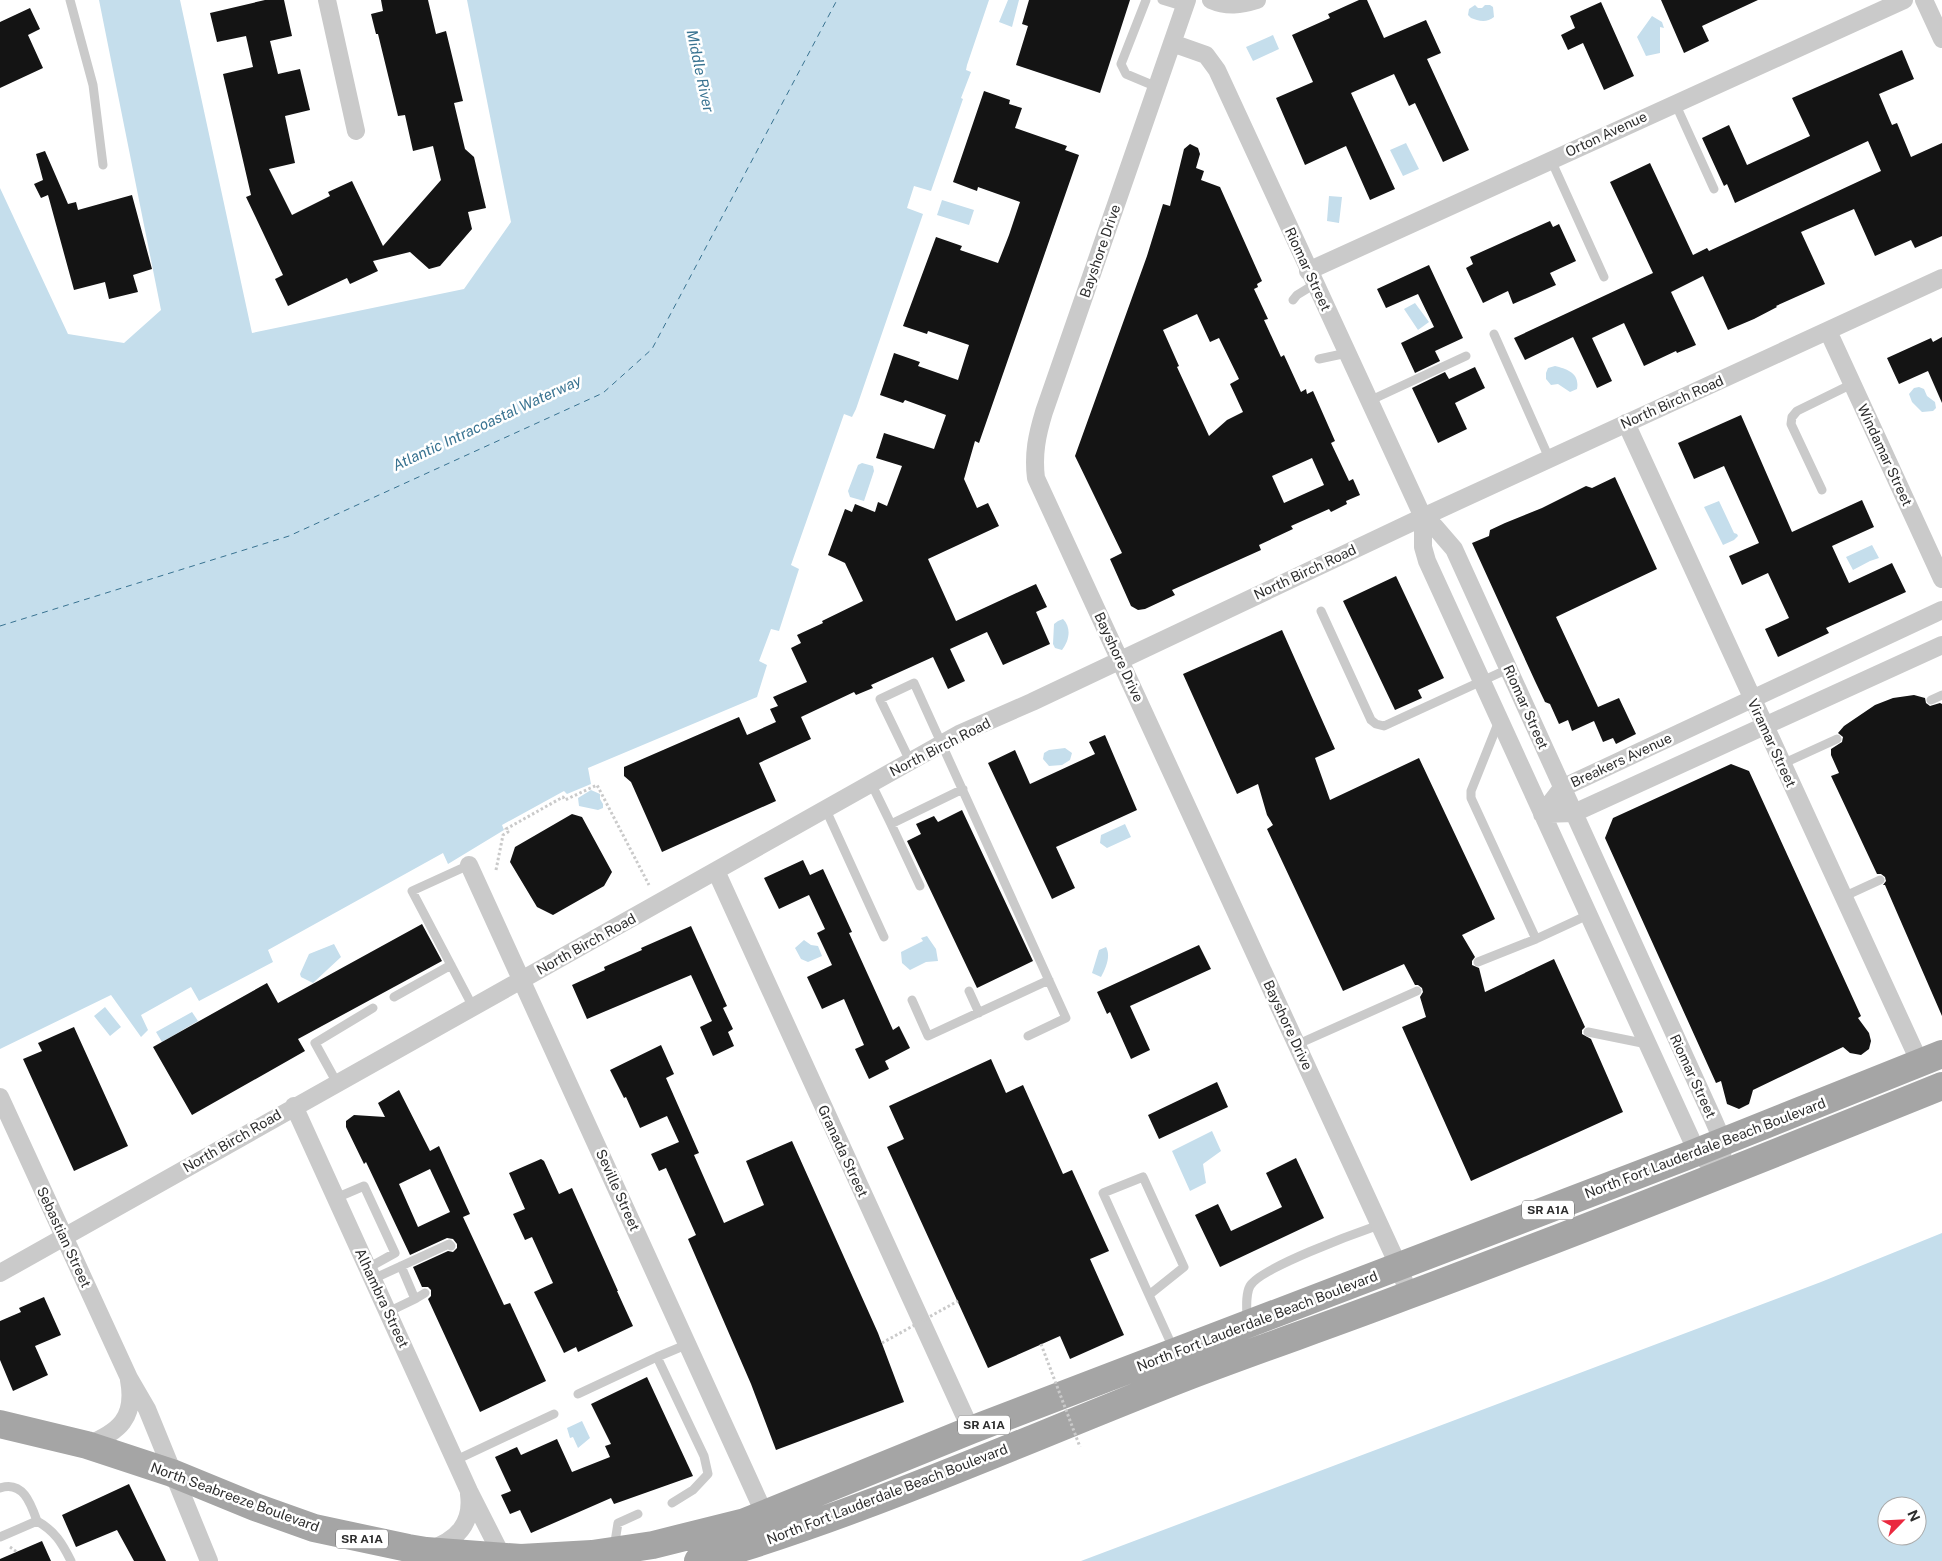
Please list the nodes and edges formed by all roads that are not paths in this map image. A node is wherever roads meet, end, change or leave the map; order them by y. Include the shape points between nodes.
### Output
1 (70, 0) edge
2 (327, 0) edge
3 (1146, 0) edge
4 (1162, 0) edge
5 (1211, 0) edge
6 (1257, 0) edge
7 (1904, 0) edge
8 (1924, 0) edge
9 (1186, 4) edge
10 (1942, 39) edge
11 (1172, 43) junction
12 (1157, 87) junction
13 (1675, 103) junction
14 (356, 131) dead end
15 (1551, 160) junction
16 (103, 165) dead end
17 (1714, 189) dead end
18 (1604, 277) dead end
19 (1312, 278) junction
20 (1942, 278) edge
21 (1293, 300) dead end
22 (1828, 331) junction
23 (1494, 334) dead end
24 (1347, 353) junction
25 (1466, 356) dead end
26 (1319, 359) dead end
27 (1852, 384) junction
28 (1369, 401) junction
29 (1626, 423) junction
30 (1549, 458) junction
31 (1822, 490) dead end
32 (1423, 516) junction
33 (1942, 579) edge
34 (1942, 610) edge
35 (1321, 611) dead end
36 (1942, 645) edge
37 (1121, 660) junction
38 (1508, 669) junction
39 (1481, 680) junction
40 (1942, 695) edge
41 (1752, 699) junction
42 (1931, 700) dead end
43 (1500, 720) junction
44 (1765, 727) junction
45 (1837, 739) dead end
46 (942, 743) junction
47 (910, 761) junction
48 (1782, 764) junction
49 (871, 783) junction
50 (1562, 788) junction
51 (963, 789) junction
52 (826, 810) junction
53 (1574, 813) junction
54 (1542, 814) junction
55 (891, 824) junction
56 (469, 865) joint
57 (716, 871) junction
58 (1880, 880) dead end
59 (920, 886) dead end
60 (1843, 897) junction
61 (1588, 915) junction
62 (884, 937) dead end
63 (1536, 939) junction
64 (1478, 962) dead end
65 (451, 965) junction
66 (522, 979) junction
67 (1049, 980) junction
68 (969, 991) dead end
69 (1417, 991) dead end
70 (394, 996) dead end
71 (912, 1000) dead end
72 (473, 1007) junction
73 (373, 1008) dead end
74 (979, 1013) junction
75 (1588, 1032) dead end
76 (1028, 1036) dead end
77 (1647, 1044) junction
78 (1296, 1045) junction
79 (1931, 1059) edge
80 (336, 1083) junction
81 (1942, 1086) edge
82 (0, 1097) edge
83 (294, 1106) junction
84 (1723, 1142) junction
85 (1696, 1152) junction
86 (1721, 1175) junction
87 (336, 1198) junction
88 (1379, 1224) junction
89 (64, 1237) junction
90 (451, 1246) dead end
91 (401, 1266) junction
92 (1399, 1267) junction
93 (0, 1273) edge
94 (370, 1273) junction
95 (425, 1294) dead end
96 (1149, 1295) junction
97 (1409, 1295) junction
98 (415, 1299) junction
99 (388, 1312) junction
100 (1246, 1325) junction
101 (688, 1344) junction
102 (657, 1357) junction
103 (1181, 1365) junction
104 (129, 1378) junction
105 (578, 1394) dead end
106 (554, 1414) dead end
107 (0, 1424) edge
108 (971, 1430) junction
109 (86, 1445) junction
110 (456, 1460) junction
111 (172, 1474) junction
112 (0, 1488) edge
113 (468, 1491) junction
114 (672, 1503) dead end
115 (638, 1514) dead end
116 (765, 1514) junction
117 (37, 1521) junction
118 (346, 1535) junction
119 (0, 1537) edge
120 (426, 1551) junction
121 (613, 1551) junction
122 (502, 1556) junction
123 (563, 1556) joint
124 (71, 1561) edge
125 (209, 1561) edge
126 (369, 1561) edge
127 (698, 1561) edge

1 - 16 lane via 93,85
2 - 14 street
3 - 12 lane via 1121,64 1126,74
4 - 9 lane
5 - 6 street via 1231,5
7 - 13 street, Orton Avenue
8 - 10 street
9 - 11 street, Bayshore Drive
11 - 12 street, Bayshore Drive
11 - 19 street, Riomar Street via 1206,56 1217,70
12 - 37 street, Bayshore Drive via 1044,412 1035,447 1035,470 1042,494
13 - 15 street, Orton Avenue
13 - 17 lane
15 - 18 lane
15 - 19 street, Orton Avenue
19 - 21 lane
19 - 24 street, Riomar Street
20 - 22 street, North Birch Road
22 - 27 street, Windamar Street
22 - 29 street, North Birch Road
23 - 30 lane
24 - 26 lane
24 - 28 street, Riomar Street
25 - 28 lane
27 - 31 lane via 1797,410 1792,416 1791,424
27 - 33 street, Windamar Street
28 - 32 street, Riomar Street
29 - 30 street, North Birch Road
29 - 41 street, Viramar Street
30 - 32 street, North Birch Road
32 - 37 street, North Birch Road
32 - 38 street, Riomar Street via 1454,548
32 - 39 street, Riomar Street via 1427,561
34 - 41 street, Breakers Avenue
35 - 39 lane via 1371,720 1376,724 1384,726
36 - 44 street, Breakers Avenue
37 - 46 street, North Birch Road
37 - 78 street, Bayshore Drive
38 - 39 lane
38 - 50 street, Riomar Street
39 - 43 street, Riomar Street
40 - 42 lane
41 - 44 street, Viramar Street
41 - 50 street, Breakers Avenue
43 - 54 street, Riomar Street
43 - 63 lane via 1471,790 1471,798
44 - 48 street, Viramar Street
44 - 53 street, Breakers Avenue
45 - 48 lane
46 - 47 street, North Birch Road
46 - 47 lane via 914,683 880,699
46 - 51 lane
47 - 49 street, North Birch Road
48 - 60 street, Viramar Street
49 - 52 street, North Birch Road
49 - 55 lane
50 - 53 street, Riomar Street
50 - 54 street, Breakers Avenue
51 - 55 lane
51 - 67 lane
52 - 57 street, North Birch Road
52 - 62 lane
53 - 54 street, Breakers Avenue
53 - 84 street, Riomar Street
54 - 61 street, Riomar Street
55 - 59 lane
56 - 65 lane via 412,891
56 - 66 street, Seville Street
57 - 66 street, North Birch Road
57 - 108 street, Granada Street
58 - 60 lane
60 - 79 street, Viramar Street
61 - 63 lane
61 - 77 street, Riomar Street
63 - 64 lane
65 - 70 lane
65 - 72 lane
66 - 72 street, North Birch Road
66 - 101 street, Seville Street
67 - 74 lane
67 - 76 lane via 1066,1018
68 - 74 lane
69 - 78 lane
71 - 74 lane via 928,1036
72 - 80 street, North Birch Road
73 - 80 lane via 315,1043
75 - 77 lane
77 - 85 street, Riomar Street
78 - 88 street, Bayshore Drive
79 - 84 main road, North Fort Lauderdale Beach Boulevard / SR A1A
80 - 83 street, North Birch Road
81 - 86 main road, North Fort Lauderdale Beach Boulevard / SR A1A
82 - 89 street, Sebastian Street
83 - 87 street, Alhambra Street
83 - 89 street, North Birch Road
84 - 85 main road, North Fort Lauderdale Beach Boulevard / SR A1A
84 - 86 street, Riomar Street
85 - 86 street, Riomar Street
85 - 92 main road, North Fort Lauderdale Beach Boulevard / SR A1A
86 - 97 main road, North Fort Lauderdale Beach Boulevard / SR A1A
87 - 94 street, Alhambra Street
87 - 94 lane via 364,1186 380,1220 395,1254
88 - 92 street, Bayshore Drive
88 - 100 lane via 1298,1257 1256,1279 1249,1288
89 - 93 street, North Birch Road
89 - 104 street, Sebastian Street
90 - 91 lane via 449,1244
91 - 94 lane
91 - 98 lane
92 - 97 street, Bayshore Drive
92 - 100 main road, North Fort Lauderdale Beach Boulevard / SR A1A
94 - 99 street, Alhambra Street
95 - 98 lane
96 - 96 lane via 1184,1267 1143,1177 1103,1193
96 - 103 lane
97 - 103 main road, North Fort Lauderdale Beach Boulevard / SR A1A
98 - 99 lane
99 - 110 street, Alhambra Street
100 - 103 main road, North Fort Lauderdale Beach Boulevard / SR A1A
101 - 102 lane
101 - 116 street, Seville Street
102 - 105 lane
102 - 114 lane via 704,1456 708,1474 693,1490
103 - 108 main road, North Fort Lauderdale Beach Boulevard / SR A1A
103 - 127 main road, North Fort Lauderdale Beach Boulevard / SR A1A via 954,1470 776,1538
104 - 109 street, Sebastian Street via 131,1405 126,1417 112,1433
104 - 111 street, Sebastian Street via 147,1409
106 - 110 lane
107 - 109 main road, North Seabreeze Boulevard / SR A1A
108 - 116 main road, North Fort Lauderdale Beach Boulevard / SR A1A
109 - 111 main road, North Seabreeze Boulevard / SR A1A
110 - 113 street, Alhambra Street
111 - 118 main road, North Seabreeze Boulevard / SR A1A via 271,1514
111 - 125 street, Sebastian Street
112 - 117 lane via 13,1487 24,1492
113 - 120 street, Alhambra Street via 470,1510 464,1527 447,1542
113 - 122 street, Alhambra Street
115 - 121 lane via 618,1523
116 - 121 main road, North Fort Lauderdale Beach Boulevard / SR A1A via 653,1545
117 - 119 lane
117 - 124 lane via 62,1542
118 - 120 main road, North Seabreeze Boulevard / SR A1A
118 - 126 main road
120 - 122 main road, North Seabreeze Boulevard / SR A1A
121 - 123 main road, North Fort Lauderdale Beach Boulevard / SR A1A
122 - 123 main road, North Seabreeze Boulevard / SR A1A

